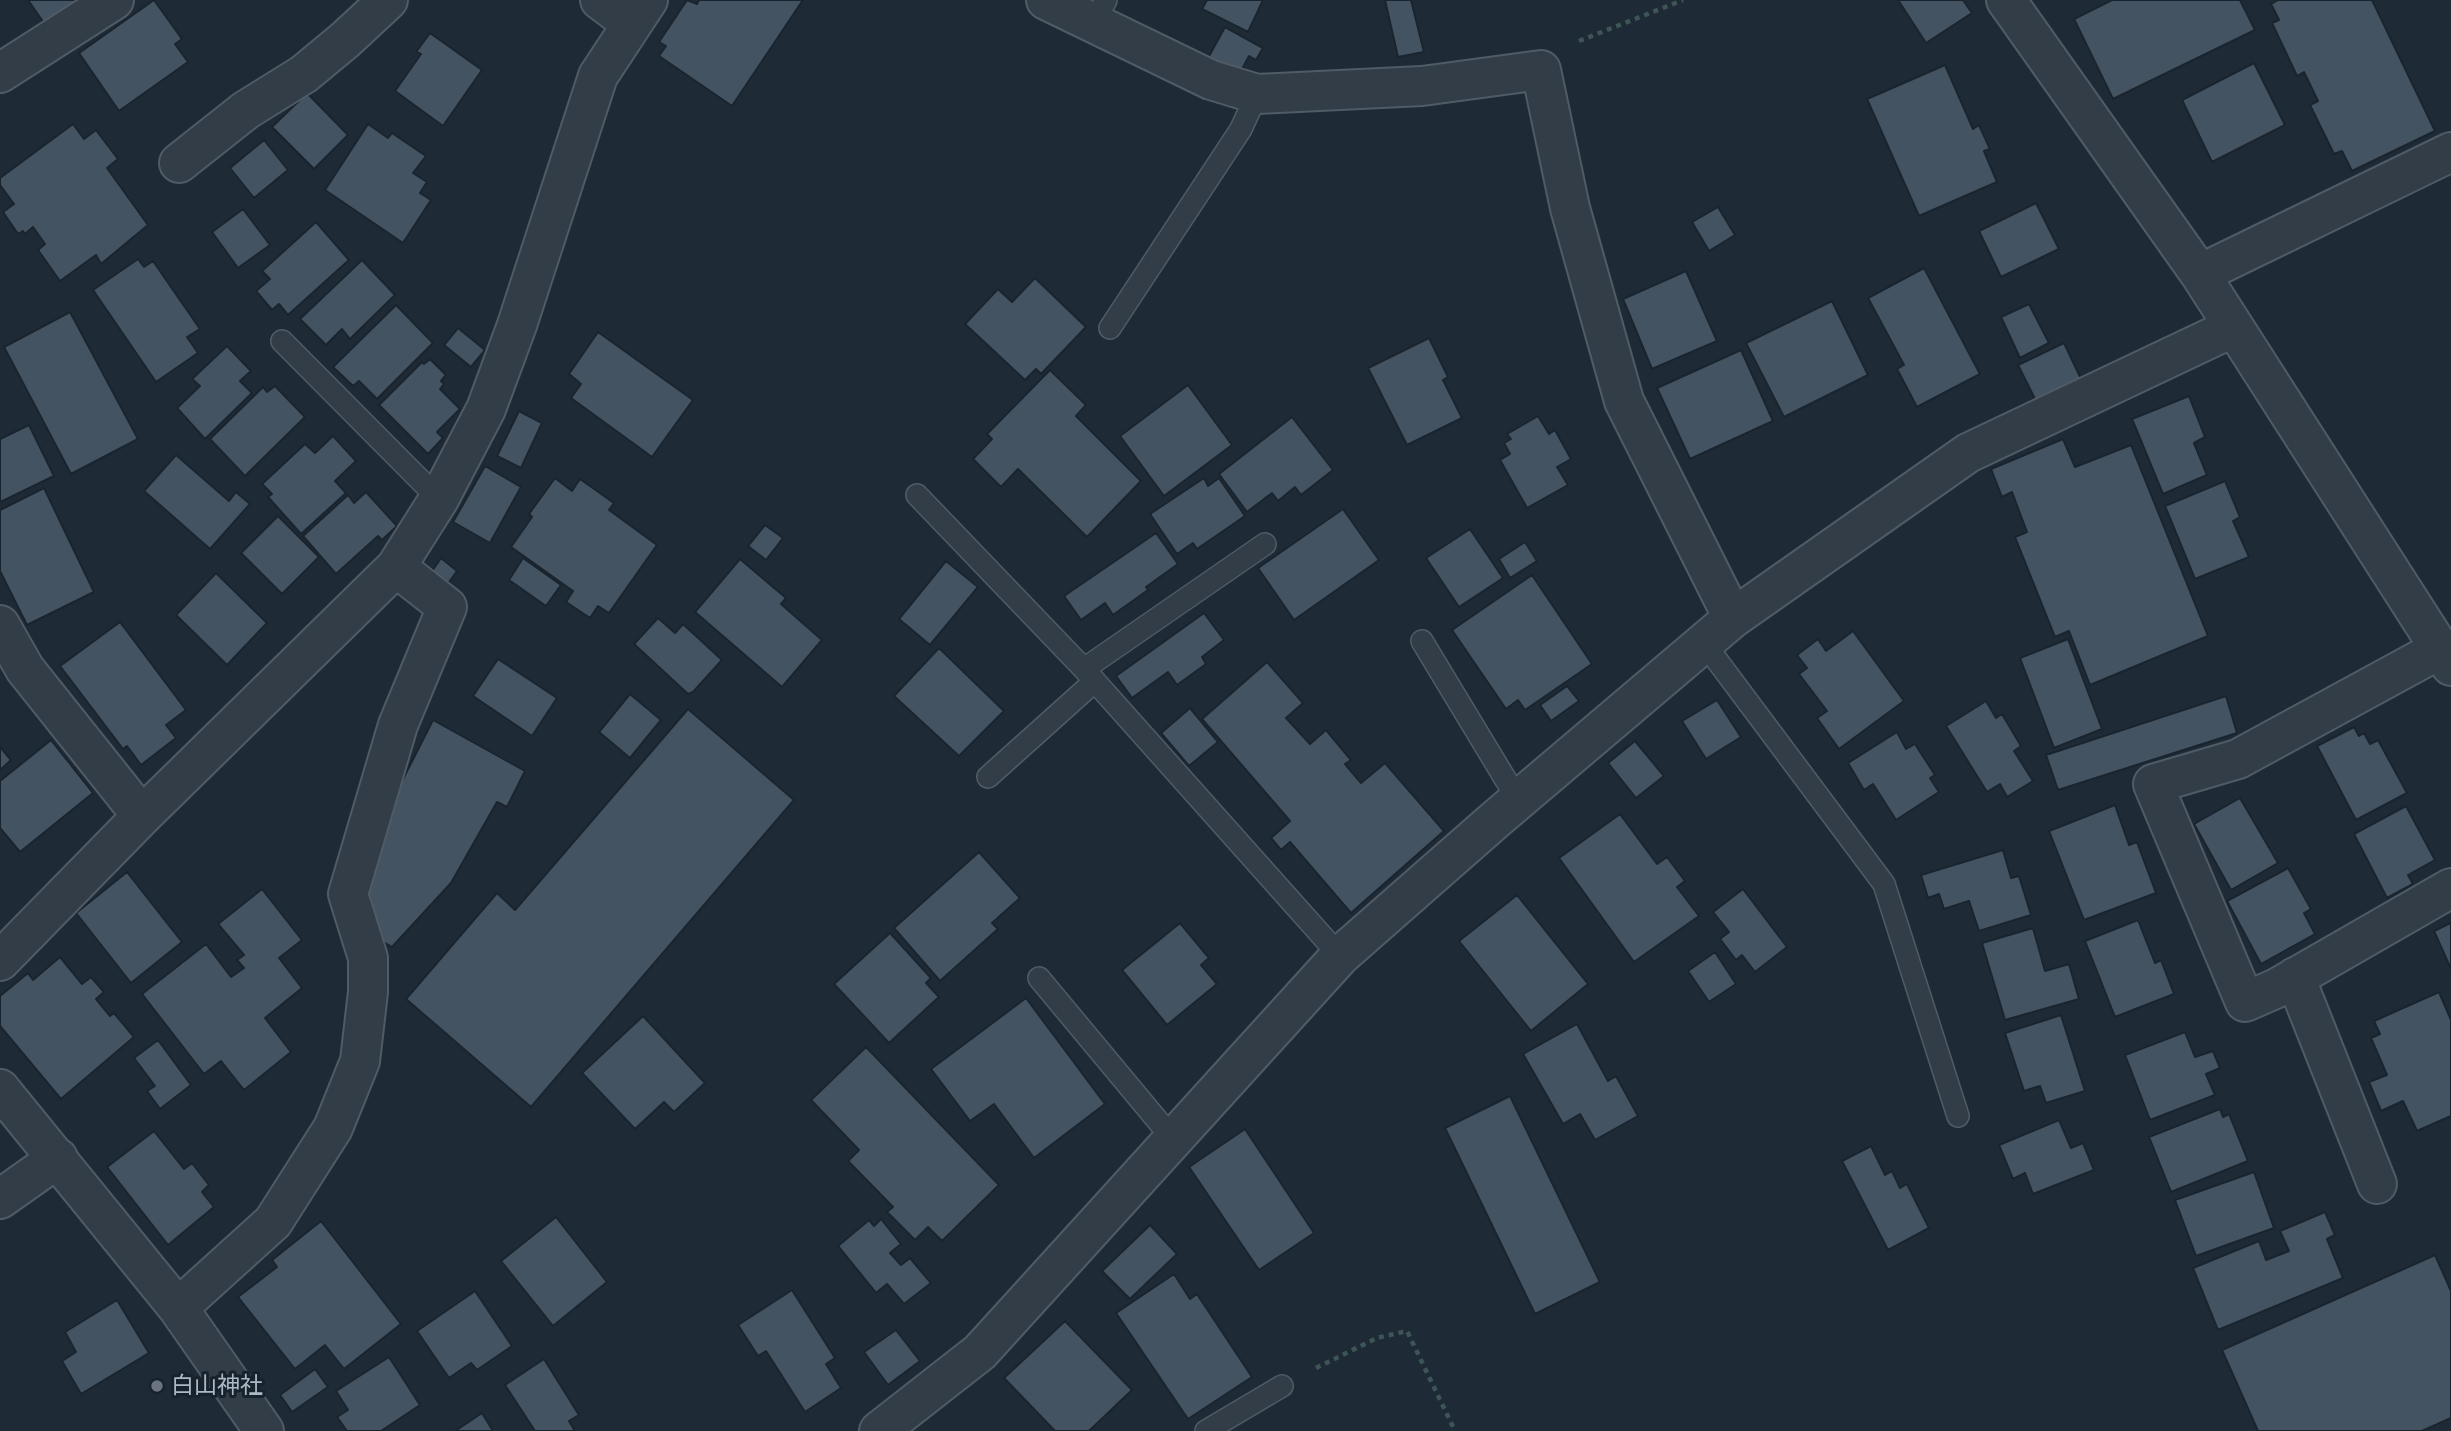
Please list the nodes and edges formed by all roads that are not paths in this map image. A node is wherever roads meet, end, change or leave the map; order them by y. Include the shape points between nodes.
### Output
1 (114, 0) edge
2 (388, 0) edge
3 (600, 0) edge
4 (1046, 0) edge
5 (2006, 0) edge
6 (640, 12) edge
7 (1100, 12) edge
8 (0, 74) edge
9 (1257, 94) junction
10 (2451, 152) edge
11 (179, 163) dead end
12 (2200, 274) junction
13 (2234, 327) junction
14 (1110, 328) dead end
15 (282, 341) dead end
16 (917, 495) dead end
17 (439, 499) junction
18 (1265, 544) dead end
19 (396, 567) junction
20 (1734, 618) junction
21 (0, 625) edge
22 (1422, 641) dead end
23 (1704, 643) junction
24 (2446, 658) edge
25 (1090, 675) junction
26 (988, 777) dead end
27 (1518, 800) junction
28 (142, 816) junction
29 (2451, 887) edge
30 (1340, 956) junction
31 (0, 961) edge
32 (2295, 977) junction
33 (1039, 978) dead end
34 (0, 1089) edge
35 (1958, 1116) dead end
36 (1173, 1139) junction
37 (58, 1158) junction
38 (2377, 1184) dead end
39 (0, 1199) edge
40 (178, 1308) junction
41 (1282, 1385) road end
42 (264, 1431) edge
43 (879, 1431) edge
44 (1206, 1431) edge

1 - 8 street
2 - 11 street via 304,74 246,110
3 - 6 street
4 - 7 street
5 - 12 street
6 - 17 street via 597,76 486,409
7 - 9 street via 1211,80
9 - 14 lane via 1241,129
9 - 20 street via 1422,86 1541,70 1570,208 1625,401
10 - 12 street
12 - 13 street
13 - 20 street via 1968,453
13 - 24 street
15 - 17 lane
16 - 25 lane
17 - 19 street
18 - 25 lane
19 - 28 street
19 - 40 street via 447,607 398,725 348,894 368,958 360,1061 333,1128 273,1222
20 - 23 street
21 - 28 street via 25,669
22 - 27 lane
23 - 27 street
23 - 35 lane via 1884,884
24 - 32 street via 2238,759 2153,784 2245,1002
25 - 26 lane
25 - 30 lane
27 - 30 street
28 - 31 street
29 - 32 street
30 - 36 street
32 - 38 street
33 - 36 lane
34 - 37 street
36 - 43 street via 980,1352
37 - 39 street
37 - 40 street
40 - 42 street
41 - 44 lane

